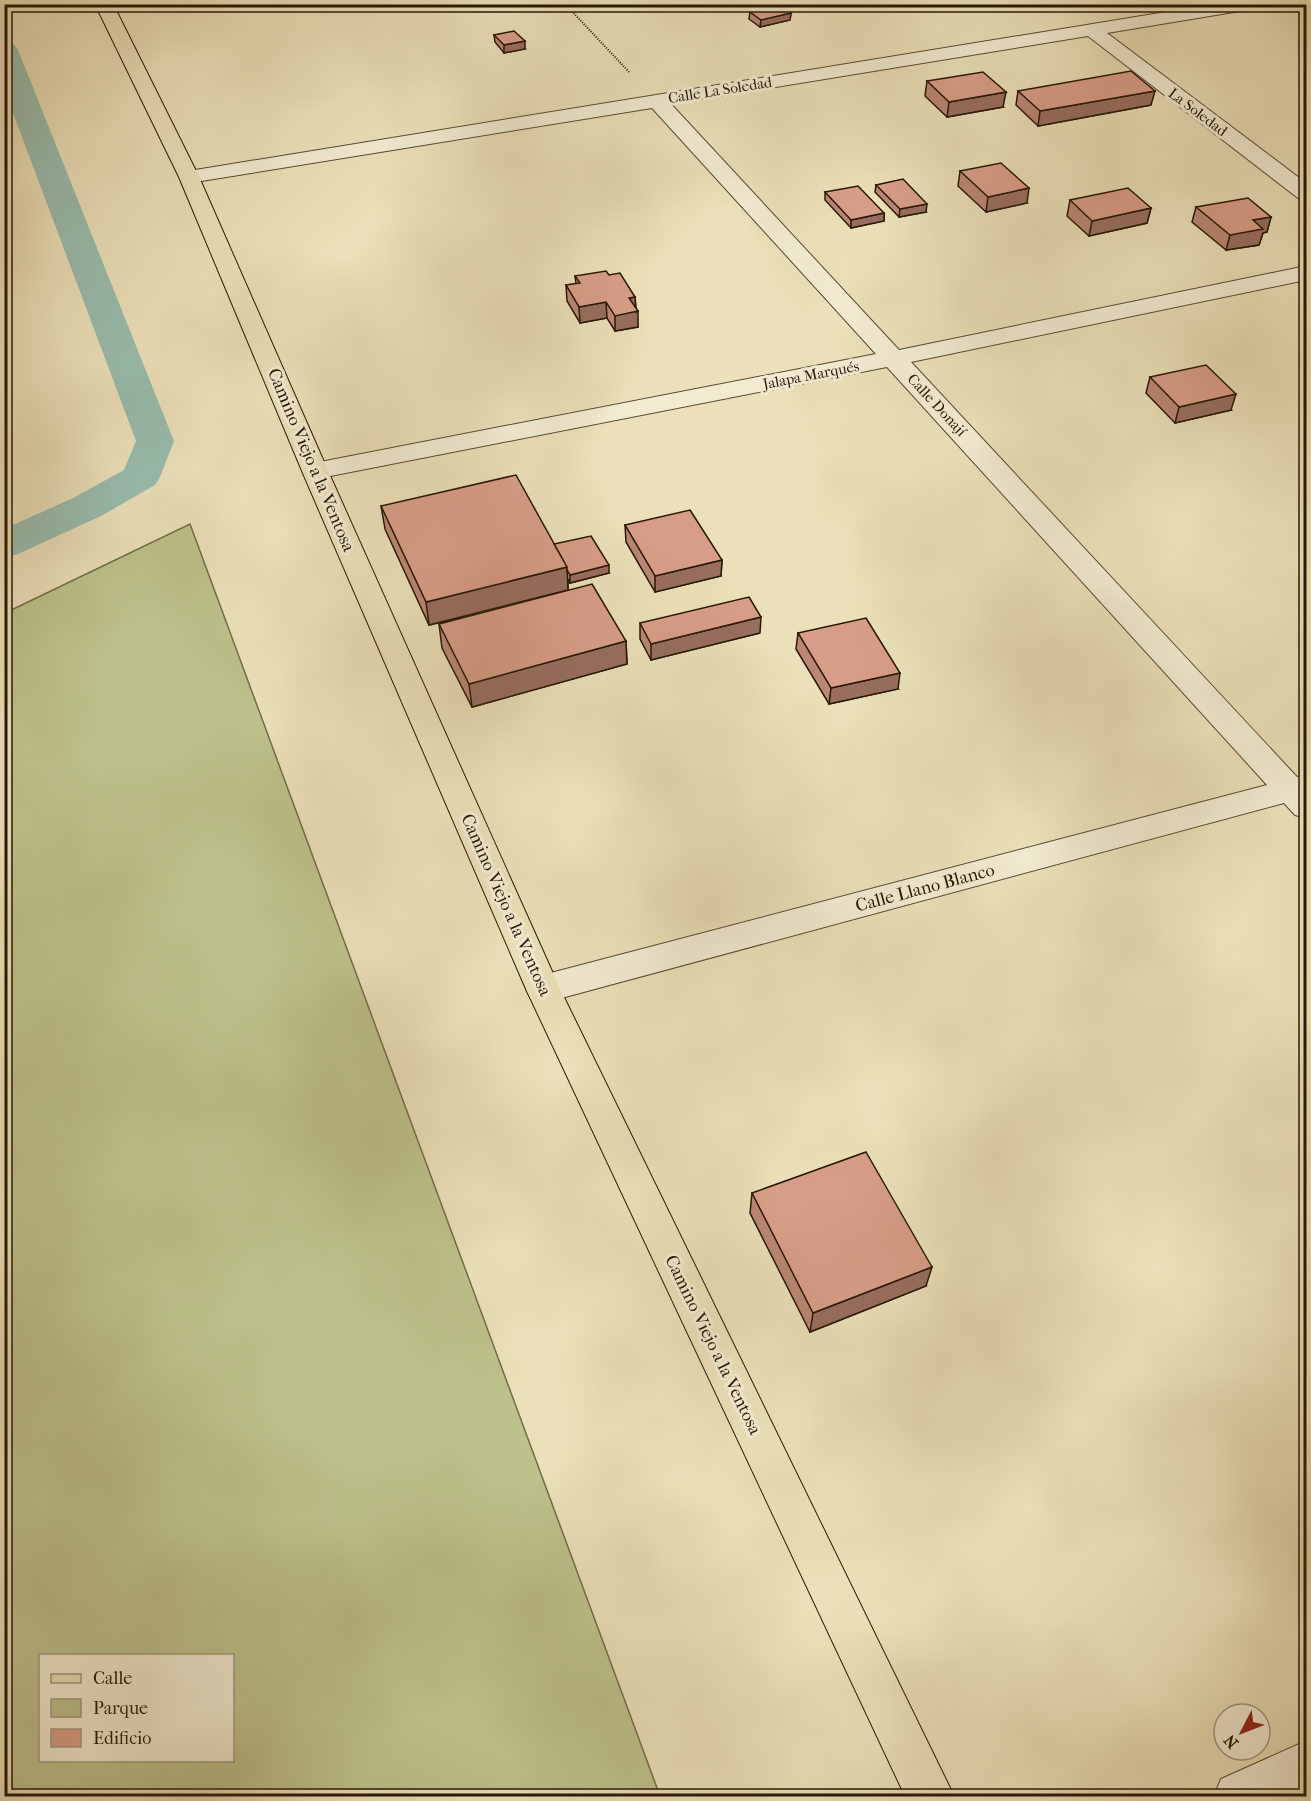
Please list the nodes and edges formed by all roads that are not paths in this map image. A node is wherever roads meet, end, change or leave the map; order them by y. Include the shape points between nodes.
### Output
1 (104, 4) edge
2 (1252, 4) edge
3 (1091, 30) junction
4 (656, 100) junction
5 (189, 177) junction
6 (1306, 193) edge
7 (1306, 273) edge
8 (895, 358) junction
9 (315, 471) junction
10 (1302, 794) edge
11 (543, 989) junction
12 (1306, 1765) edge
13 (930, 1797) edge
14 (1238, 1797) edge

1 - 5 main road, Camino Viejo a la Ventosa
2 - 3 street, Calle La Soledad
3 - 4 street, Calle La Soledad
3 - 6 street, La Soledad
4 - 5 street, Calle La Soledad
4 - 8 street, Calle Donají
5 - 9 main road, Camino Viejo a la Ventosa
7 - 8 street, Jalapa Marqués
8 - 9 street, Jalapa Marqués
8 - 10 street, Calle Donají
9 - 11 main road, Camino Viejo a la Ventosa
10 - 11 street, Calle Llano Blanco
11 - 13 main road, Camino Viejo a la Ventosa
12 - 14 street

